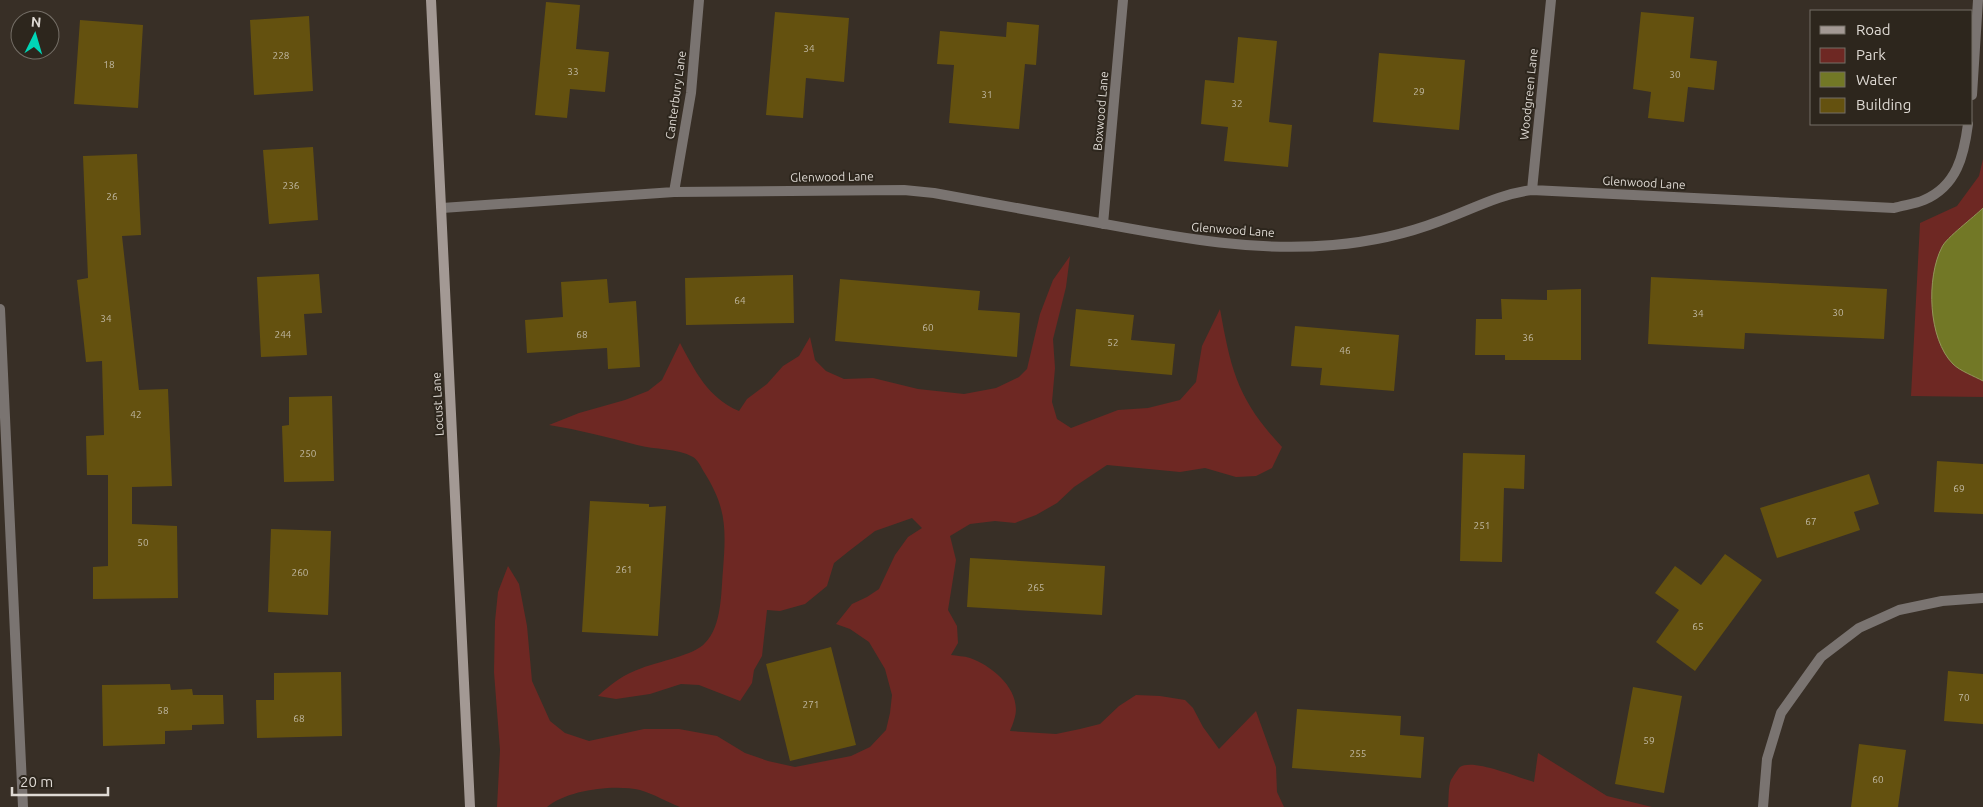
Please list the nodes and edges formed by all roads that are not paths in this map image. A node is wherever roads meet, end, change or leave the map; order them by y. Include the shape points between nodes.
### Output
1 (430, 0) edge
2 (699, 0) edge
3 (1123, 0) edge
4 (1552, 0) edge
5 (1978, 0) edge
6 (1973, 79) edge
7 (1968, 125) edge
8 (1532, 190) junction
9 (674, 192) junction
10 (442, 208) junction
11 (1103, 224) junction
12 (0, 309) edge
13 (1983, 598) edge
14 (23, 807) edge
15 (463, 807) edge
16 (470, 807) edge
17 (1762, 807) edge

1 - 10 street, Locust Lane
2 - 9 street, Canterbury Lane via 691,93
3 - 11 street, Boxwood Lane
4 - 8 street, Woodgreen Lane
5 - 6 street
7 - 8 street, Glenwood Lane via 1964,153 1957,172 1939,191 1924,200 1894,208
8 - 11 street, Glenwood Lane via 1514,192 1440,222 1383,238 1333,245 1248,246 1191,240
9 - 10 street, Glenwood Lane
9 - 11 street, Glenwood Lane via 904,190
10 - 16 street, Locust Lane
12 - 14 street
13 - 17 street via 1942,600 1899,610 1859,628 1821,657 1781,713 1767,759
15 - 16 street

